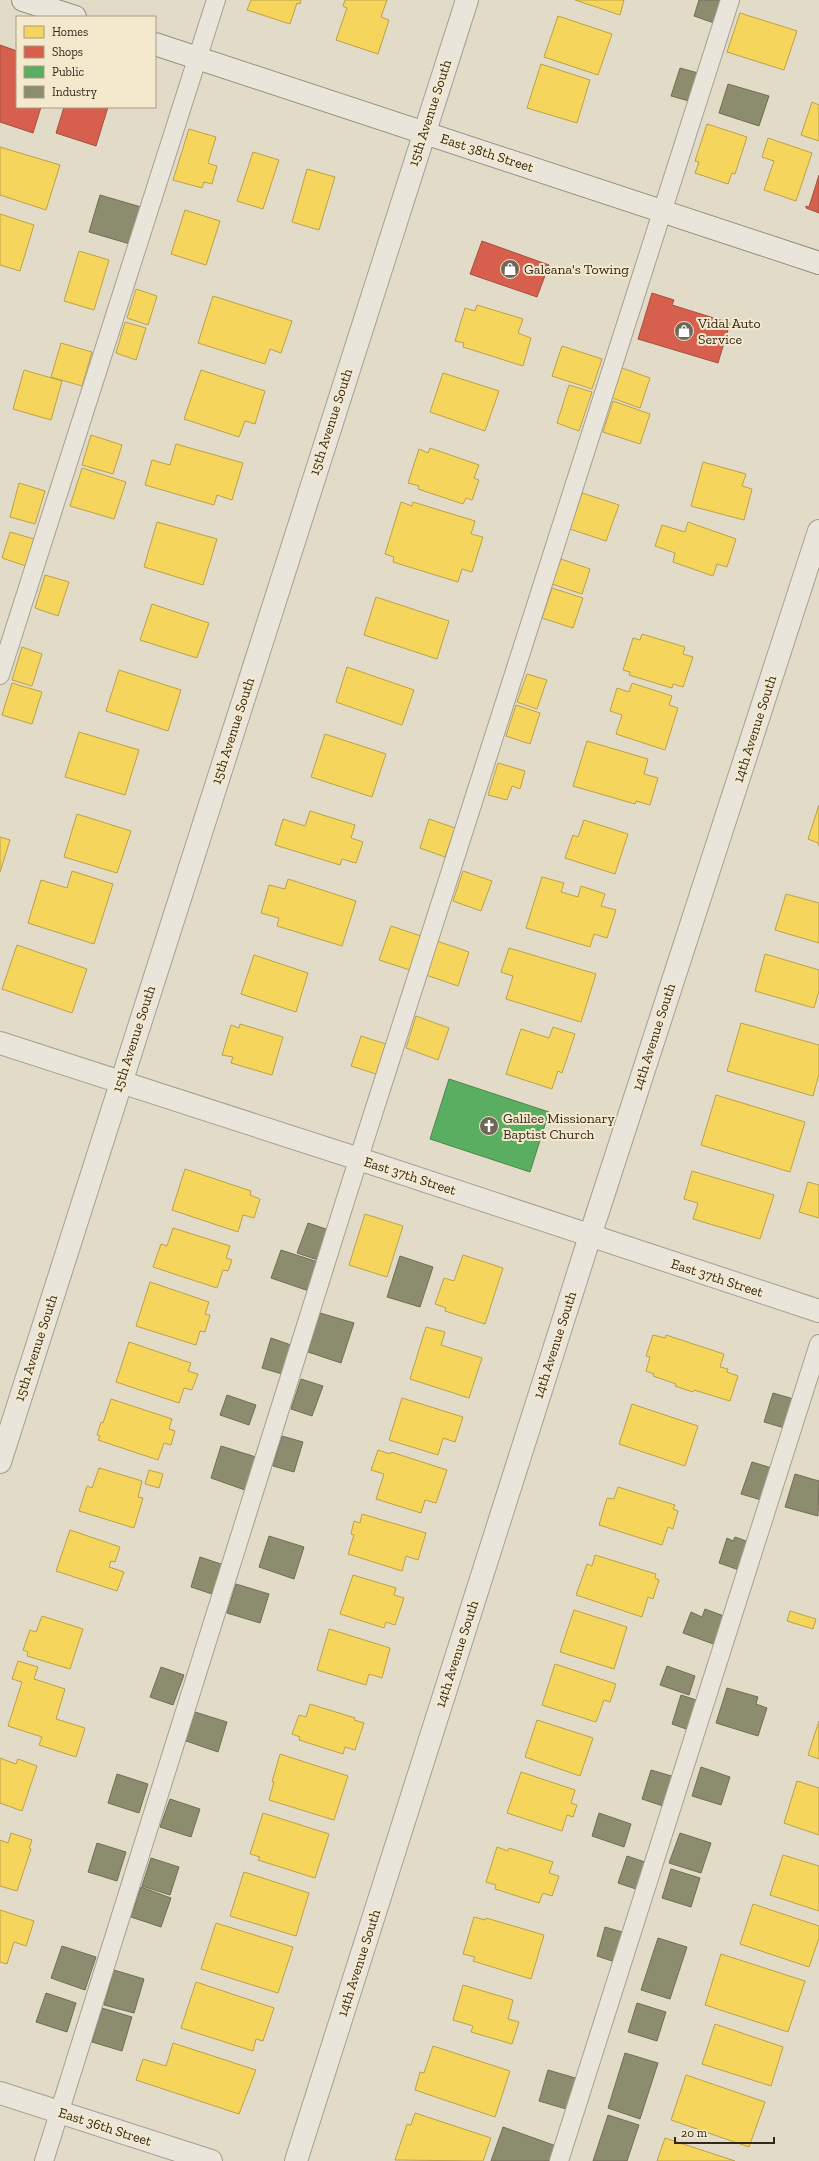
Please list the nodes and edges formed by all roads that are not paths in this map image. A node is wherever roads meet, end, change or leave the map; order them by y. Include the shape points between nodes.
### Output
1 (23, 0) edge
2 (216, 0) edge
3 (467, 0) edge
4 (730, 0) edge
5 (71, 16) edge
6 (156, 44) edge
7 (197, 58) junction
8 (423, 132) junction
9 (662, 210) junction
10 (819, 263) edge
11 (819, 531) edge
12 (0, 675) edge
13 (0, 1043) edge
14 (120, 1083) junction
15 (359, 1159) junction
16 (590, 1236) junction
17 (819, 1311) edge
18 (819, 1344) edge
19 (0, 1462) edge
20 (0, 2093) edge
21 (60, 2112) junction
22 (44, 2161) edge
23 (211, 2161) edge
24 (296, 2161) edge
25 (559, 2161) edge

1 - 5 street
2 - 7 lane
3 - 8 street, 15th Avenue South
4 - 9 lane
6 - 7 street, East 38th Street
7 - 8 street, East 38th Street
7 - 12 lane
8 - 9 street, East 38th Street
8 - 14 street, 15th Avenue South
9 - 10 street, East 38th Street
9 - 15 lane
11 - 16 street, 14th Avenue South
13 - 14 street, East 37th Street
14 - 15 street, East 37th Street
14 - 19 street, 15th Avenue South
15 - 16 street, East 37th Street
15 - 21 lane
16 - 17 street, East 37th Street
16 - 24 street, 14th Avenue South
18 - 25 lane
20 - 21 street, East 36th Street
21 - 22 lane
21 - 23 street, East 36th Street

